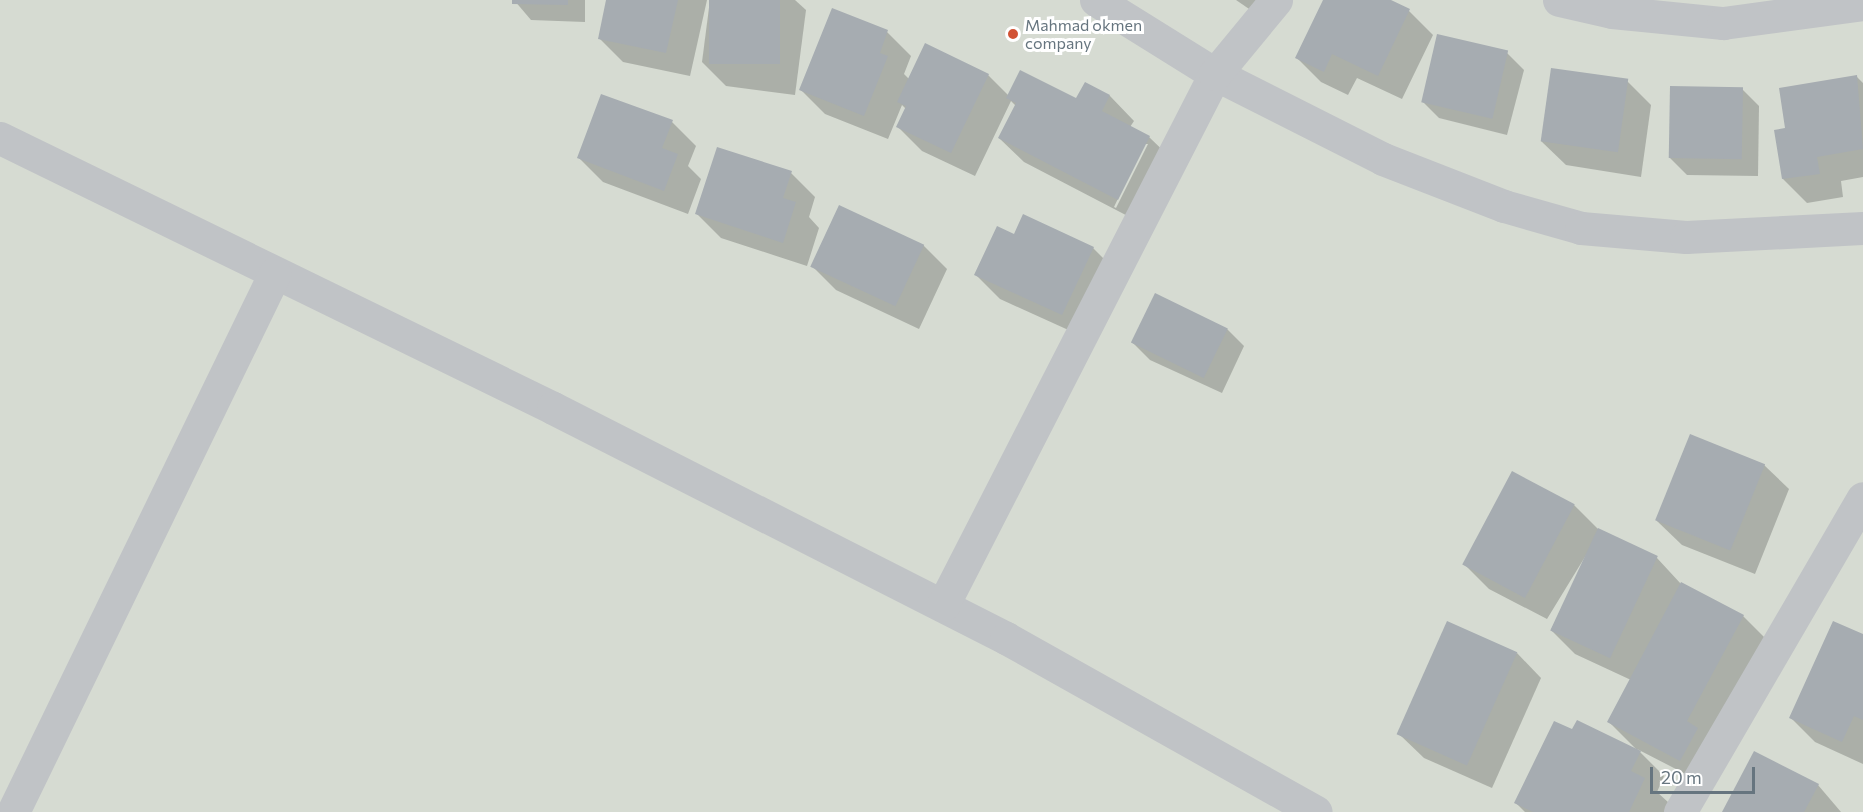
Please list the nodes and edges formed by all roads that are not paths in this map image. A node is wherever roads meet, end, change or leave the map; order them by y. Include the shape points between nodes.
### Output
1 (1096, 0) edge
2 (1276, 0) edge
3 (1559, 0) edge
4 (1863, 4) edge
5 (1215, 74) junction
6 (0, 138) edge
7 (1863, 228) edge
8 (275, 273) junction
9 (1863, 498) edge
10 (943, 605) junction
11 (13, 812) edge
12 (1316, 812) edge
13 (1680, 812) edge

1 - 5 street
2 - 5 street
3 - 4 street via 1612,12 1722,23
5 - 7 street via 1383,159 1504,206 1581,228 1686,237
5 - 10 street
6 - 8 street
8 - 10 street
8 - 11 street
9 - 13 street
10 - 12 street

